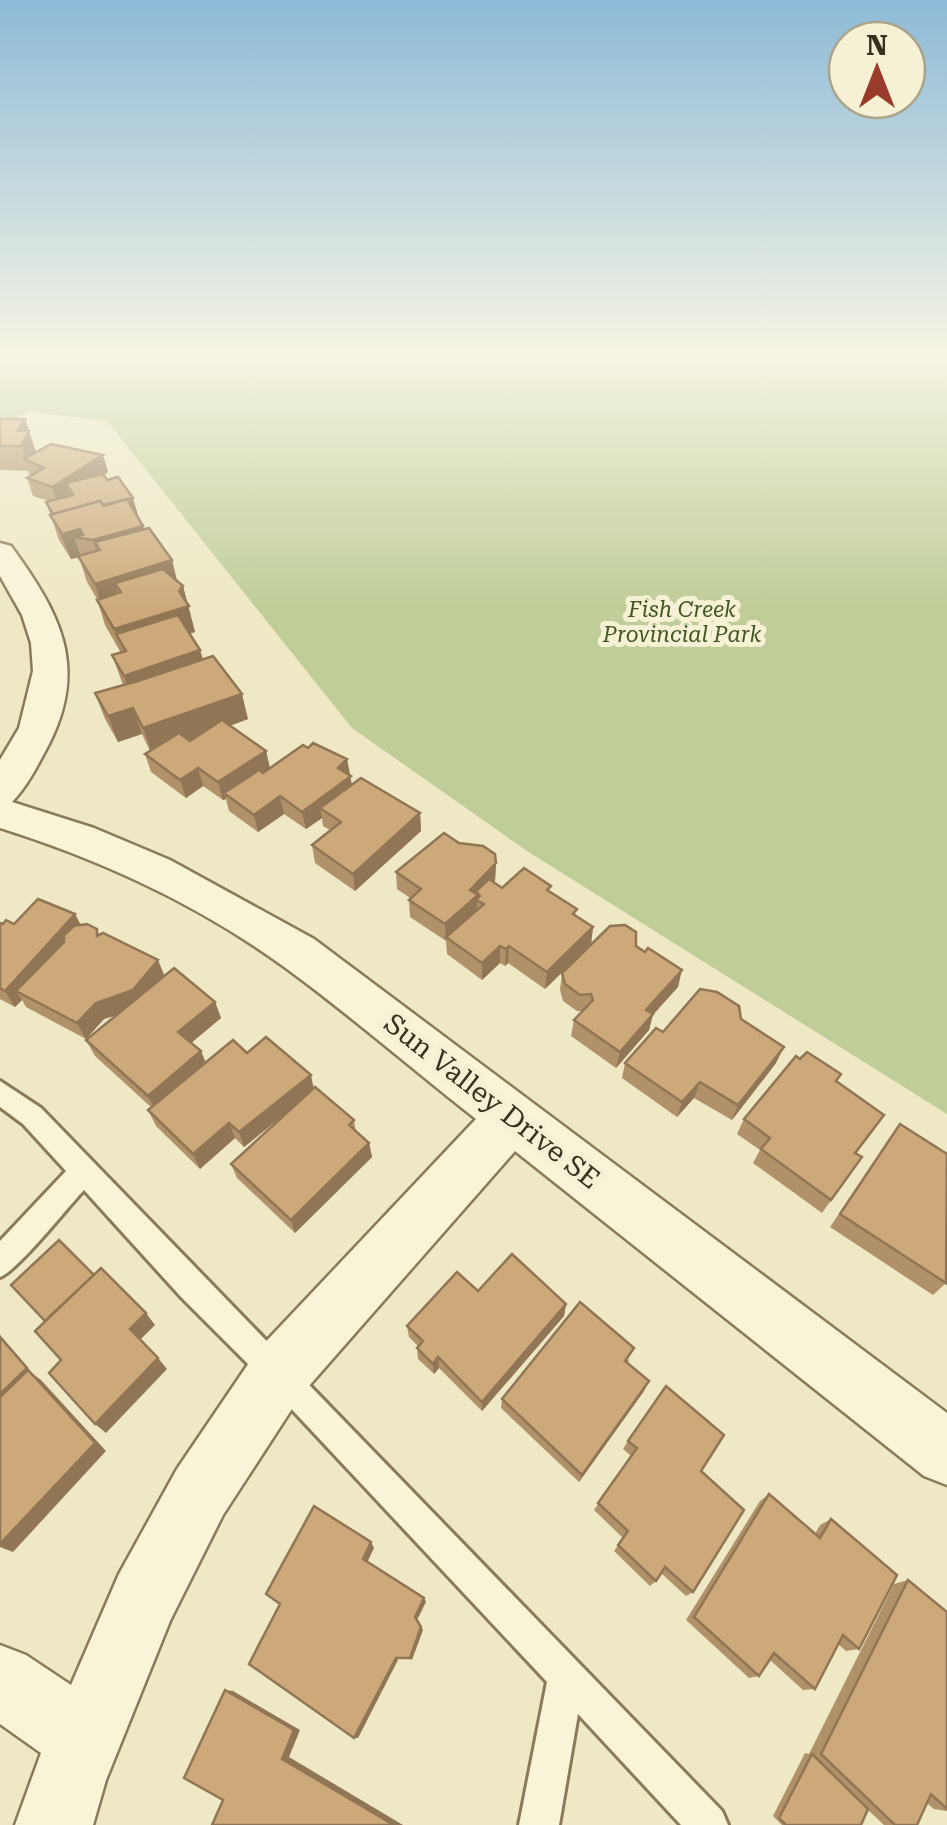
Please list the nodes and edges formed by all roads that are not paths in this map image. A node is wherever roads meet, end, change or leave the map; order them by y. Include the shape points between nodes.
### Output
1 (0, 553) edge
2 (0, 791) edge
3 (0, 814) edge
4 (0, 1092) edge
5 (513, 1116) junction
6 (85, 1171) junction
7 (0, 1263) edge
8 (279, 1374) junction
9 (947, 1454) edge
10 (566, 1677) junction
11 (0, 1681) edge
12 (85, 1738) junction
13 (54, 1825) edge
14 (538, 1825) edge
15 (708, 1825) edge

1 - 2 street via 38,606 52,652 45,710
3 - 5 street, Sun Valley Drive SE via 115,853 224,904 298,952
4 - 6 lane
5 - 8 street
5 - 9 street, Sun Valley Drive SE
6 - 7 lane
6 - 8 lane
8 - 10 lane
8 - 12 street via 200,1492 144,1599
10 - 14 lane
10 - 15 lane
11 - 12 street
12 - 13 street

